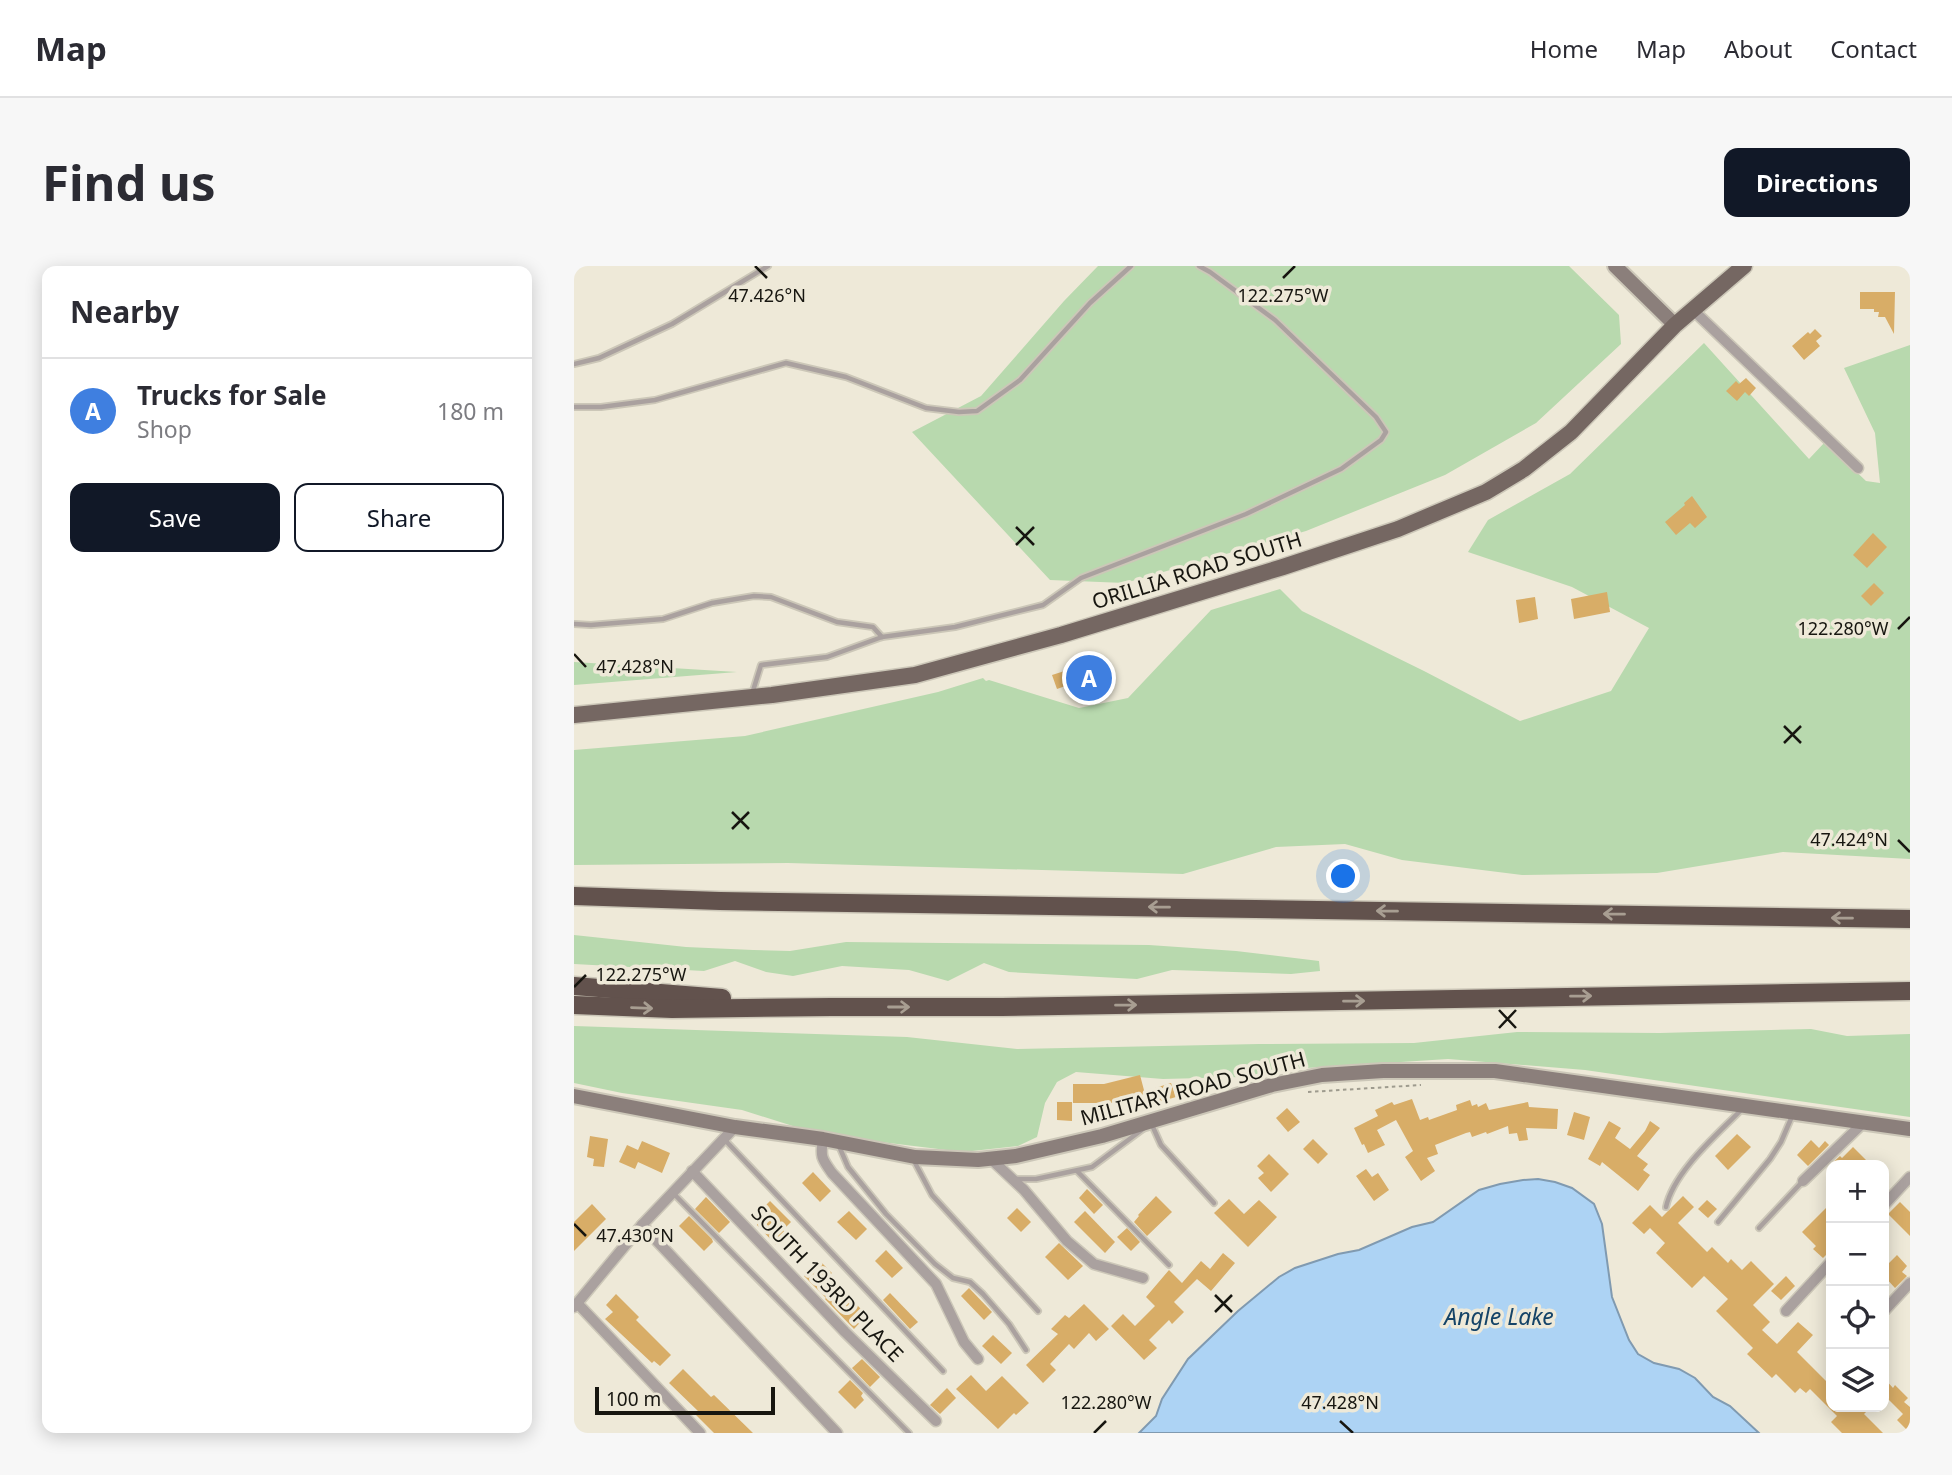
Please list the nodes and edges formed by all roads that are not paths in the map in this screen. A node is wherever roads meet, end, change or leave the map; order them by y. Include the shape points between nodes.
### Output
1 (768, 266) edge
2 (1131, 266) edge
3 (1199, 266) edge
4 (1615, 266) edge
5 (1744, 266) edge
6 (1693, 310) junction
7 (1675, 325) junction
8 (574, 364) edge
9 (574, 407) edge
10 (1858, 468) dead end
11 (574, 624) edge
12 (882, 637) junction
13 (751, 698) junction
14 (574, 715) edge
15 (574, 888) edge
16 (574, 895) edge
17 (645, 898) junction
18 (1910, 919) edge
19 (574, 986) edge
20 (1910, 991) edge
21 (574, 1005) edge
22 (831, 1007) junction
23 (574, 1096) edge
24 (1745, 1105) junction
25 (1793, 1112) junction
26 (1864, 1122) junction
27 (1151, 1123) junction
28 (735, 1127) junction
29 (1910, 1129) edge
30 (724, 1139) junction
31 (830, 1140) junction
32 (911, 1156) junction
33 (991, 1159) junction
34 (692, 1171) junction
35 (1077, 1171) junction
36 (1910, 1177) edge
37 (1014, 1180) junction
38 (1803, 1181) joint
39 (673, 1192) junction
40 (1889, 1200) edge
41 (1214, 1203) dead end
42 (1666, 1207) dead end
43 (1718, 1222) dead end
44 (642, 1224) junction
45 (1759, 1228) dead end
46 (1169, 1265) dead end
47 (1826, 1267) edge
48 (1143, 1278) dead end
49 (1910, 1283) edge
50 (576, 1305) edge
51 (1889, 1306) edge
52 (1038, 1311) dead end
53 (1786, 1311) dead end
54 (1026, 1350) dead end
55 (978, 1359) dead end
56 (943, 1371) dead end
57 (936, 1421) dead end
58 (700, 1433) edge
59 (837, 1433) edge
60 (909, 1433) edge

1 - 8 lane via 672,324 599,358
2 - 9 lane via 1090,303 1020,380 977,411 926,408 846,377 786,363 655,400
3 - 12 lane via 1275,320 1376,417 1386,432 1381,440 1341,468 1246,514 1081,578 1043,605 955,627
4 - 7 main road
5 - 6 main road, ORILLIA ROAD SOUTH
6 - 7 main road, ORILLIA ROAD SOUTH
6 - 10 street
7 - 13 main road, ORILLIA ROAD SOUTH via 1571,432 1524,469 1486,492 1398,529 1061,635 915,675
11 - 12 lane via 663,619 712,603 754,596 771,597 837,622 873,626
12 - 13 lane via 827,657 761,665
13 - 14 main road, ORILLIA ROAD SOUTH
15 - 17 highway
16 - 17 highway
18 -> 17 highway
19 - 22 highway
22 -> 20 highway
21 -> 22 highway
23 - 28 main road, MILITARY ROAD SOUTH
24 - 25 main road, MILITARY ROAD SOUTH
24 - 27 main road, MILITARY ROAD SOUTH via 1495,1071 1383,1071 1322,1075 1272,1086
24 - 42 lane via 1680,1175
25 - 26 main road, MILITARY ROAD SOUTH
25 - 43 lane via 1781,1142
26 - 29 main road, MILITARY ROAD SOUTH
26 - 38 street
27 - 33 main road, MILITARY ROAD SOUTH
27 - 35 lane via 1092,1167
27 - 41 lane via 1161,1145
28 - 30 street
28 - 31 main road, MILITARY ROAD SOUTH
30 - 34 street
30 - 56 lane
31 - 32 main road, MILITARY ROAD SOUTH
31 - 54 lane via 886,1214 935,1264 983,1294
31 - 55 street via 821,1152 822,1160 936,1283 964,1342
32 - 33 main road, MILITARY ROAD SOUTH
32 - 52 lane via 932,1195
33 - 37 street
34 - 39 street
34 - 57 street, SOUTH 193RD PLACE
35 - 37 lane
35 - 46 lane
36 - 40 street
37 - 48 street via 1094,1264
38 - 45 lane
39 - 44 street
39 - 60 lane
44 - 50 street
44 - 59 street
47 - 53 street
49 - 51 street
50 - 58 street

